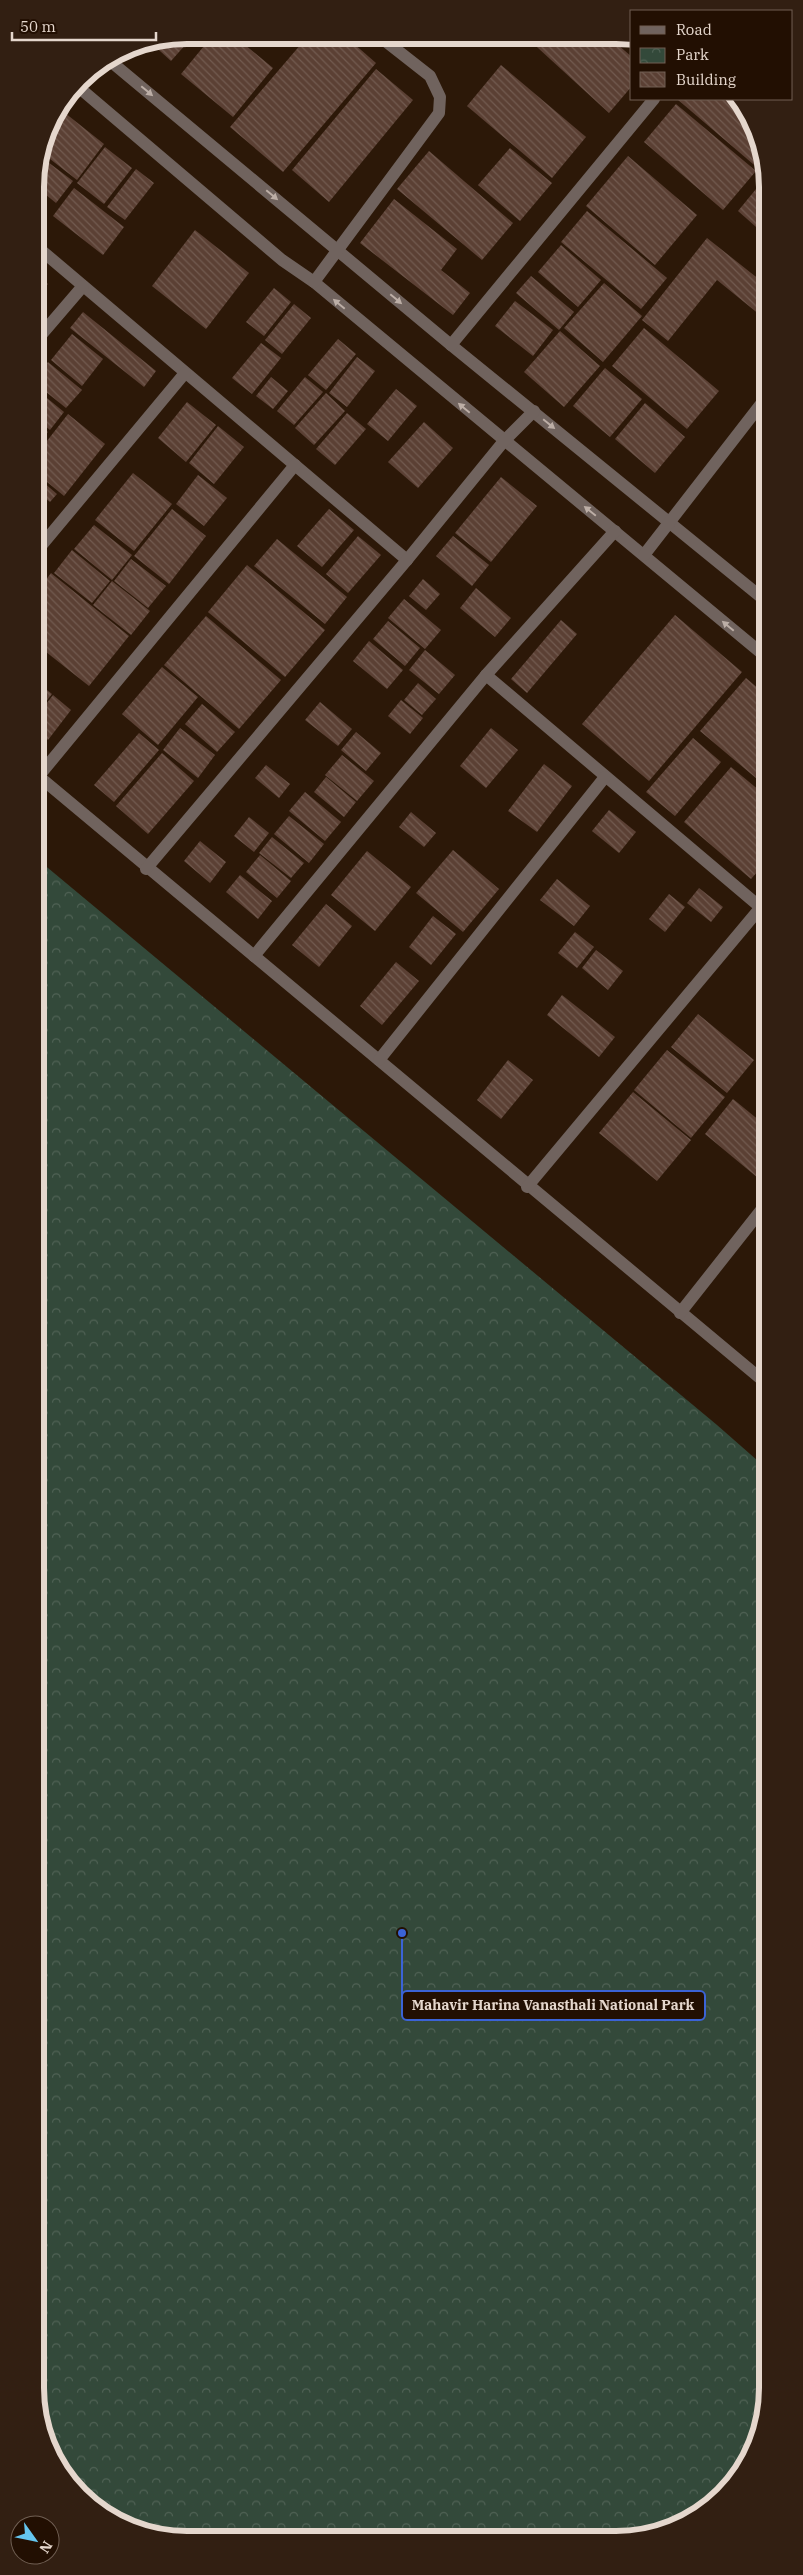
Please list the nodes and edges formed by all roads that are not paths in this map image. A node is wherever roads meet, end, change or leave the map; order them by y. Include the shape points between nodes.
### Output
1 (389, 44) edge
2 (114, 64) edge
3 (82, 90) edge
4 (653, 100) edge
5 (338, 250) junction
6 (44, 253) edge
7 (314, 282) junction
8 (83, 286) junction
9 (44, 332) edge
10 (452, 345) junction
11 (186, 373) junction
12 (759, 406) edge
13 (534, 411) junction
14 (504, 441) junction
15 (295, 465) junction
16 (668, 520) junction
17 (615, 531) junction
18 (44, 542) edge
19 (644, 555) junction
20 (407, 560) junction
21 (759, 595) edge
22 (759, 651) edge
23 (486, 676) junction
24 (44, 768) edge
25 (605, 777) junction
26 (44, 782) edge
27 (146, 869) junction
28 (759, 903) edge
29 (759, 913) edge
30 (254, 956) junction
31 (379, 1060) junction
32 (527, 1187) junction
33 (759, 1213) edge
34 (680, 1313) junction
35 (759, 1378) edge

1 - 5 street via 430,76 440,97 439,114
2 -> 5 street
3 - 7 street via 282,260
4 - 10 street
5 - 7 street
5 -> 10 street
6 - 8 street
14 -> 7 street
8 - 9 street
8 - 11 street
10 - 13 street
11 - 15 street
11 - 18 street
12 - 16 street
13 - 14 street
13 -> 16 street
17 -> 14 street
14 - 20 street
15 - 20 street
15 - 24 street
16 - 19 street
16 - 21 street
17 - 19 street
17 - 23 street
22 -> 19 street
20 - 27 street
23 - 25 street
23 - 30 street
25 - 28 street
25 - 31 street
26 - 27 street
27 - 30 street
29 - 32 street
30 - 31 street
31 - 32 street
32 - 34 street
33 - 34 street
34 - 35 street

